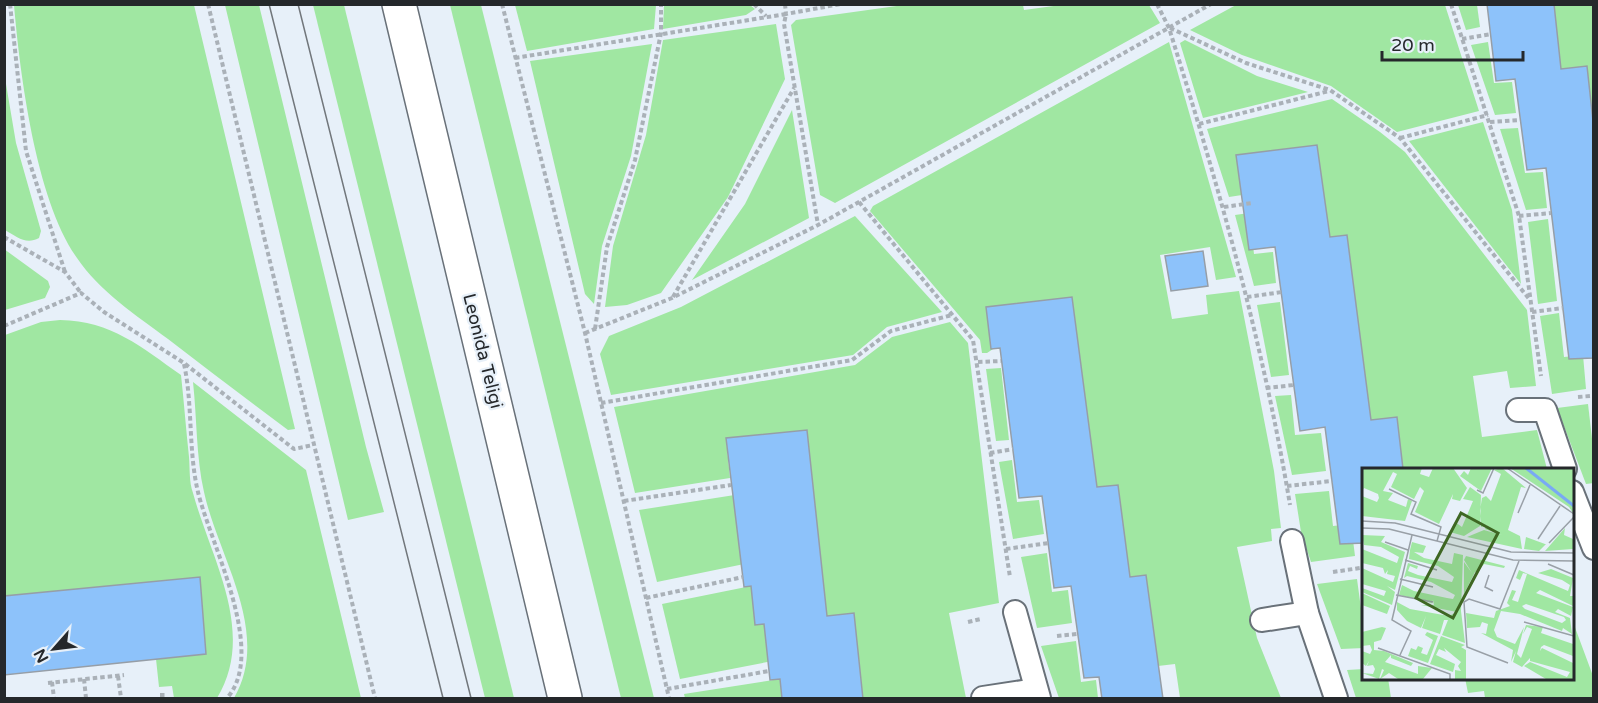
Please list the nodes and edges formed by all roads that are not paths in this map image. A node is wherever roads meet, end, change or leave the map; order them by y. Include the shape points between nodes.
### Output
1 (399, 4) edge
2 (1518, 410) dead end
3 (1565, 468) edge
4 (1574, 500) edge
5 (1292, 541) road end
6 (1586, 547) edge
7 (1015, 612) road end
8 (1307, 613) junction
9 (1262, 620) dead end
10 (1038, 694) edge
11 (565, 699) edge
12 (983, 699) edge
13 (1336, 699) edge

1 - 11 street, Leonida Teligi
2 - 3 lane via 1545,410
4 - 6 lane
5 - 8 lane
7 - 10 lane
8 - 9 lane
8 - 13 lane
10 - 12 lane

